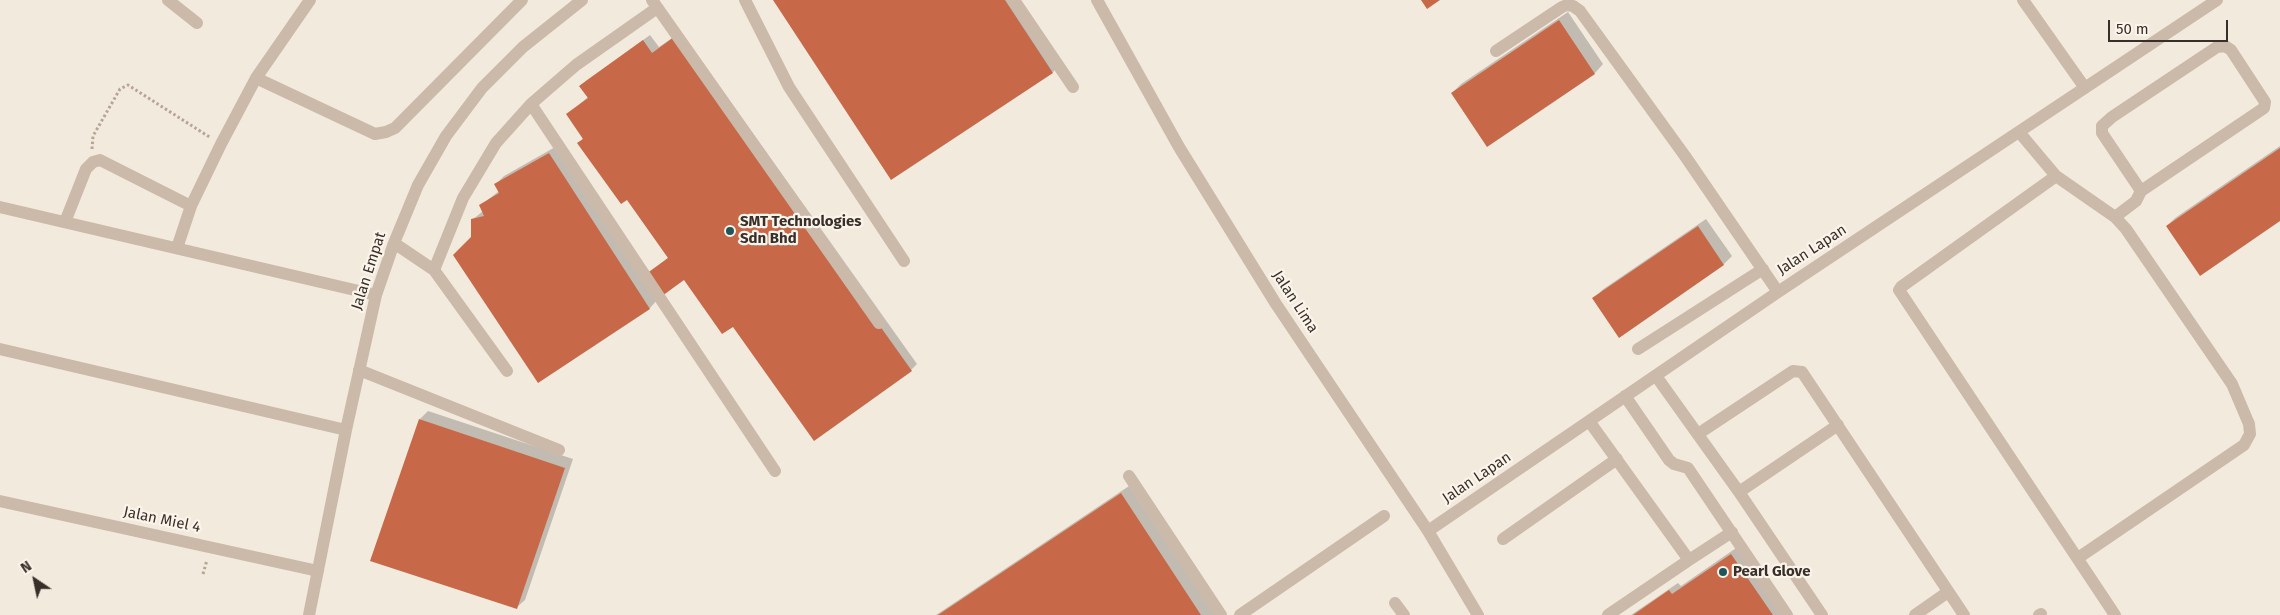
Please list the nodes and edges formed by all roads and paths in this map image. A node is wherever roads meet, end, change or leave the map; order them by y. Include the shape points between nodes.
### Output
1 (168, 0) edge
2 (310, 0) edge
3 (522, 0) edge
4 (744, 0) edge
5 (1014, 0) edge
6 (1097, 0) edge
7 (2023, 0) edge
8 (2217, 0) edge
9 (577, 2) edge
10 (655, 4) edge
11 (196, 23) dead end
12 (1496, 52) dead end
13 (256, 78) junction
14 (1073, 87) dead end
15 (2084, 88) junction
16 (531, 104) junction
17 (2020, 132) junction
18 (221, 144) junction
19 (93, 162) junction
20 (2056, 176) junction
21 (2142, 191) junction
22 (191, 206) junction
23 (0, 207) edge
24 (2115, 217) junction
25 (65, 222) junction
26 (394, 243) junction
27 (177, 248) junction
28 (904, 262) dead end
29 (1762, 269) junction
30 (434, 270) junction
31 (1778, 292) junction
32 (376, 295) junction
33 (879, 323) dead end
34 (1638, 348) dead end
35 (0, 349) edge
36 (359, 370) junction
37 (507, 371) dead end
38 (1656, 376) junction
39 (1626, 396) junction
40 (1589, 421) junction
41 (1838, 425) junction
42 (346, 430) junction
43 (1698, 434) junction
44 (559, 450) dead end
45 (1617, 459) junction
46 (774, 471) dead end
47 (1128, 476) dead end
48 (1739, 492) junction
49 (0, 501) edge
50 (1384, 516) dead end
51 (1428, 531) junction
52 (1732, 532) junction
53 (1504, 539) dead end
54 (207, 558) dead end
55 (2078, 558) junction
56 (1689, 560) junction
57 (318, 571) junction
58 (204, 574) dead end
59 (1948, 592) junction
60 (1395, 603) dead end
61 (309, 615) edge
62 (1221, 615) edge
63 (1240, 615) edge
64 (1404, 615) edge
65 (1478, 615) edge
66 (1608, 615) edge
67 (1787, 615) edge
68 (1822, 615) edge
69 (1915, 615) edge
70 (1964, 615) edge
71 (2115, 615) edge

1 - 11 street
2 - 13 street
3 - 13 street via 395,128 386,132 375,134
4 - 28 street via 789,87
5 - 14 street
6 - 51 street, Jalan Lima via 1179,147 1276,304
7 - 15 street
8 - 15 street, Jalan Lapan
9 - 26 street, Jalan Empat via 523,47 482,88 427,168
10 - 16 street via 576,64
10 - 33 street
12 - 29 street via 1567,5 1580,11
13 - 18 street
15 - 17 street, Jalan Lapan
16 - 30 street via 496,143 463,198
16 - 46 street
17 - 20 street
17 - 31 street, Jalan Lapan
18 - 19 path via 128,85 120,89 93,136
18 - 22 street
19 - 22 street via 100,160
19 - 25 street via 86,169
20 - 24 street
20 - 55 street via 1900,290
21 - 21 street via 2102,133 2102,126 2217,47 2231,50 2265,102 2264,108
21 - 24 street via 2132,205
22 - 27 street
23 - 25 street
24 - 55 street via 2232,384 2250,434 2244,446
25 - 27 street
26 - 30 street
26 - 32 street, Jalan Empat
27 - 32 street
29 - 31 street
29 - 34 street
30 - 37 street
31 - 38 street, Jalan Lapan
32 - 36 street, Jalan Empat
35 - 42 street
36 - 42 street, Jalan Empat
36 - 44 street
38 - 39 street, Jalan Lapan
38 - 43 street
39 - 40 street, Jalan Lapan
39 - 52 street via 1669,460 1688,468
40 - 45 street
40 - 51 street, Jalan Lapan
41 - 43 street via 1798,370
41 - 48 street
41 - 59 street
42 - 57 street, Jalan Empat
43 - 48 street
45 - 53 street
45 - 56 street
47 - 62 street
48 - 68 street
49 - 57 street, Jalan Miel 4
50 - 63 street
51 - 65 street, Jalan Lima
52 - 56 street
52 - 67 street
54 - 58 path
55 - 71 street
56 - 66 street
57 - 61 street, Jalan Empat
59 - 69 street
59 - 70 street
60 - 64 street

